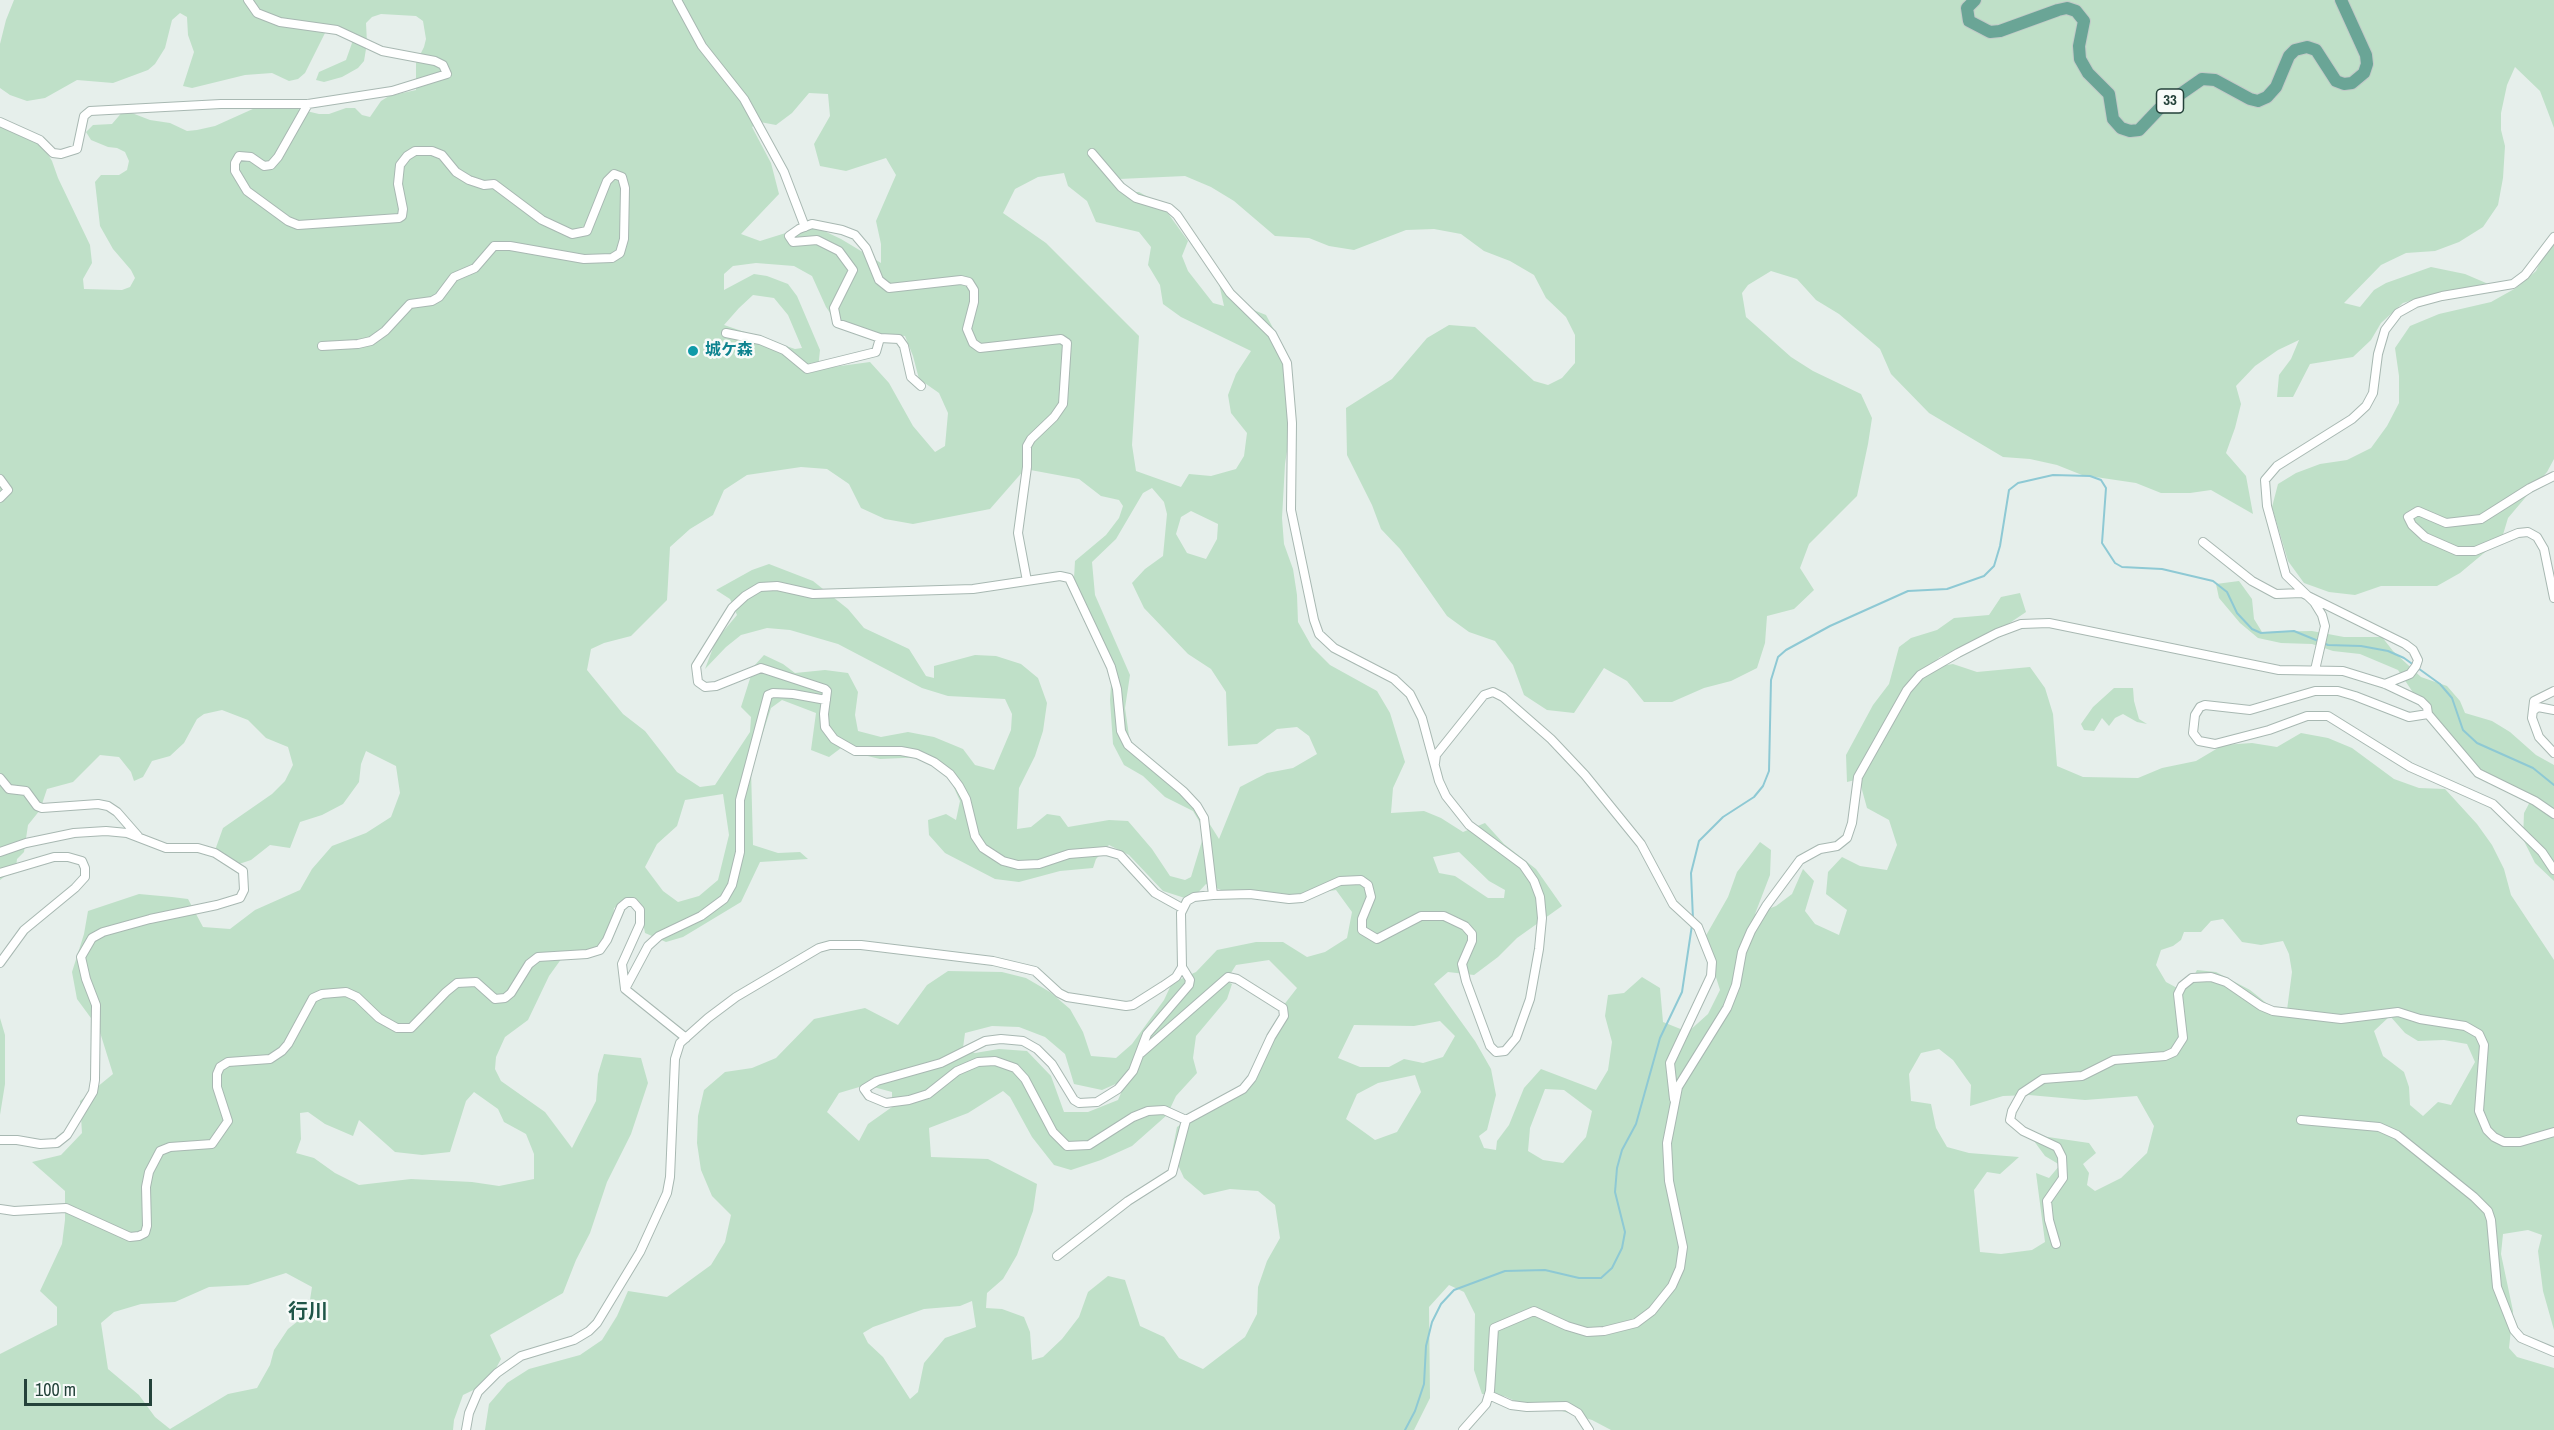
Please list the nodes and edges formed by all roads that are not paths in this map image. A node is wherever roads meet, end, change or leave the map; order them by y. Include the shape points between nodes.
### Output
1 (248, 0) edge
2 (677, 0) edge
3 (1974, 0) edge
4 (2341, 0) edge
5 (308, 104) junction
6 (0, 122) edge
7 (1092, 153) dead end
8 (805, 226) junction
9 (2554, 237) edge
10 (726, 333) dead end
11 (880, 338) junction
12 (322, 345) dead end
13 (921, 386) dead end
14 (2554, 477) edge
15 (0, 479) edge
16 (0, 498) edge
17 (2203, 542) dead end
18 (1027, 581) junction
19 (2302, 593) junction
20 (2554, 598) edge
21 (2316, 667) junction
22 (2385, 684) junction
23 (2554, 691) edge
24 (826, 700) junction
25 (2534, 710) junction
26 (2554, 710) edge
27 (2428, 714) junction
28 (2554, 753) edge
29 (1435, 767) junction
30 (0, 778) edge
31 (2554, 814) edge
32 (138, 836) junction
33 (0, 852) edge
34 (2554, 870) edge
35 (0, 873) edge
36 (1213, 895) junction
37 (1182, 908) junction
38 (0, 963) edge
39 (1182, 967) junction
40 (625, 989) junction
41 (686, 1038) junction
42 (1140, 1054) junction
43 (1674, 1101) junction
44 (1186, 1120) junction
45 (2301, 1120) dead end
46 (2554, 1132) edge
47 (0, 1140) edge
48 (0, 1209) edge
49 (2056, 1244) dead end
50 (1057, 1256) dead end
51 (2554, 1352) edge
52 (1489, 1395) junction
53 (466, 1430) edge
54 (1463, 1430) edge
55 (1589, 1430) edge

1 - 5 street via 257,13 280,22 337,30 382,51 435,61 443,65 447,74 392,91
2 - 8 street via 702,46 744,99 784,172
3 - 4 main road, 33 via 1967,8 1969,21 1990,32 2000,32 2058,10 2076,10 2084,21 2080,59 2109,93 2113,118 2121,128 2130,131 2139,130 2159,110 2202,80 2216,80 2250,99 2267,98 2289,56 2307,47 2316,50 2336,81 2352,84 2364,73 2366,55
5 - 6 street via 90,111 84,116 77,149 61,154
5 - 12 street via 271,165 239,156 235,164 247,191 298,225 399,218 403,208 398,184 400,165 416,151 442,155 469,180 494,184 542,220 572,234 587,231 607,181 614,174 622,177 625,188 624,239 620,252 612,258 584,259 494,246 475,268 454,277 439,297 411,304 371,340 358,345
7 - 29 street via 1120,187 1177,215 1230,293 1280,347 1287,363 1292,423 1291,510 1319,634 1334,648 1394,679 1410,693 1422,718
8 - 11 street via 789,236 793,242 817,240 839,252 853,270 834,308 837,323
8 - 18 street via 812,224 855,235 866,248 879,280 889,288 969,282 974,302 967,329 972,343 981,348 1061,339 1066,343 1063,404 1027,446 1018,532
9 - 19 street via 2513,284 2442,296 2398,313 2385,330 2373,393 2366,406 2277,466 2265,480 2267,506 2280,557 2286,575
10 - 11 street via 784,350 807,369 876,352
11 - 13 street via 899,339 911,377
14 - 20 street via 2481,519 2446,523 2418,511 2408,517 2425,537 2457,552 2475,551 2528,532 2537,537 2544,549
15 - 16 street via 8,490
17 - 19 street via 2252,581 2276,594
18 - 24 street via 973,589 813,594 777,586 760,587 732,608 696,666 698,682 705,687 766,668 825,688
18 - 36 street via 1069,578 1110,667 1117,689 1121,731 1128,745 1183,791 1204,818
19 - 21 street via 2318,608 2325,626
19 - 22 street via 2413,650 2418,660 2410,674
21 - 22 street
21 - 43 street via 2279,670 2049,623 2021,624 1997,633 1920,675 1901,698 1858,777 1847,838 1837,846 1820,849 1800,860 1750,931 1727,1008 1678,1087
22 - 27 street via 2421,701
23 - 25 street via 2534,701
24 - 37 street via 825,727 846,748 917,754 950,774 966,799 975,836 983,848 1003,861 1018,866 1039,864 1069,854 1106,851 1120,855 1155,892
24 - 40 street via 793,694 768,695 740,800 740,852 732,885 724,899 701,916 659,936 648,946
25 - 26 street
25 - 28 street via 2534,730
27 - 31 street via 2478,773
27 - 34 street via 2409,717 2338,691 2315,690 2250,710 2205,705 2195,715 2193,733 2199,741 2216,744 2307,716 2328,716 2419,772 2493,804 2542,852
29 - 36 street via 1454,809 1522,865 1540,897 1539,949 1530,999 1516,1038 1505,1051 1496,1052 1485,1037 1462,964 1472,934 1459,921 1444,916 1421,916 1377,939 1362,930 1371,897 1369,887 1361,880 1340,881 1302,898
29 - 43 street via 1436,755 1484,695 1493,692 1551,739 1586,775 1641,844 1673,904 1698,927 1712,962 1711,976 1670,1063
30 - 32 street via 9,789 26,791 42,808 108,806
32 - 33 street via 106,831 74,833
32 - 47 street via 166,848 198,848 215,853 243,871 244,890 240,898 218,905 150,919 92,938 81,957 96,1005 93,1092 67,1135 57,1143
35 - 38 street via 54,857 82,861 85,868 85,877 36,918
36 - 37 street via 1190,898
37 - 39 street
39 - 41 street via 1163,986 1126,1006 1067,997 1035,971 1004,963 861,945 830,945 736,997
39 - 42 street via 1189,985 1147,1034
40 - 41 street
40 - 48 street via 622,964 640,924 640,910 633,902 621,907 600,950 538,957 505,998 495,999 476,982 457,983 411,1028 397,1028 346,992 322,994 313,998 282,1051 270,1059 228,1062 220,1067 217,1087 228,1121 212,1144 160,1151 148,1172 145,1233 130,1237 66,1208 14,1212
41 - 53 street via 675,1059 667,1193 640,1252 589,1331 574,1340 521,1356 497,1373 478,1392
42 - 44 street via 1228,977 1283,1008 1284,1016 1243,1089
42 - 44 street via 1133,1071 1118,1089 1097,1102 1074,1100 1052,1064 1037,1049 1023,1041 1001,1038 864,1089 869,1096 886,1103 909,1100 928,1094 957,1071 978,1062 995,1061 1015,1068 1025,1079 1053,1132 1067,1146 1089,1145 1148,1111 1164,1110
43 - 52 street via 1667,1143 1669,1181 1683,1247 1680,1269 1672,1286 1652,1311 1636,1323 1604,1331 1587,1332 1534,1311 1494,1328
44 - 50 street via 1172,1173 1128,1201
45 - 51 street via 2379,1127 2397,1135 2474,1197 2491,1220 2497,1287 2514,1330 2521,1338
46 - 49 street via 2520,1142 2504,1142 2487,1130 2478,1111 2484,1045 2479,1034 2465,1026 2398,1012 2341,1019 2273,1011 2226,982 2211,977 2192,978 2178,994 2183,1038 2174,1052 2114,1060 2082,1076 2043,1079 2022,1093 2012,1111 2010,1120 2023,1131 2057,1147 2062,1157 2063,1178 2048,1201
52 - 54 street
52 - 55 street via 1519,1406 1566,1406 1578,1413

